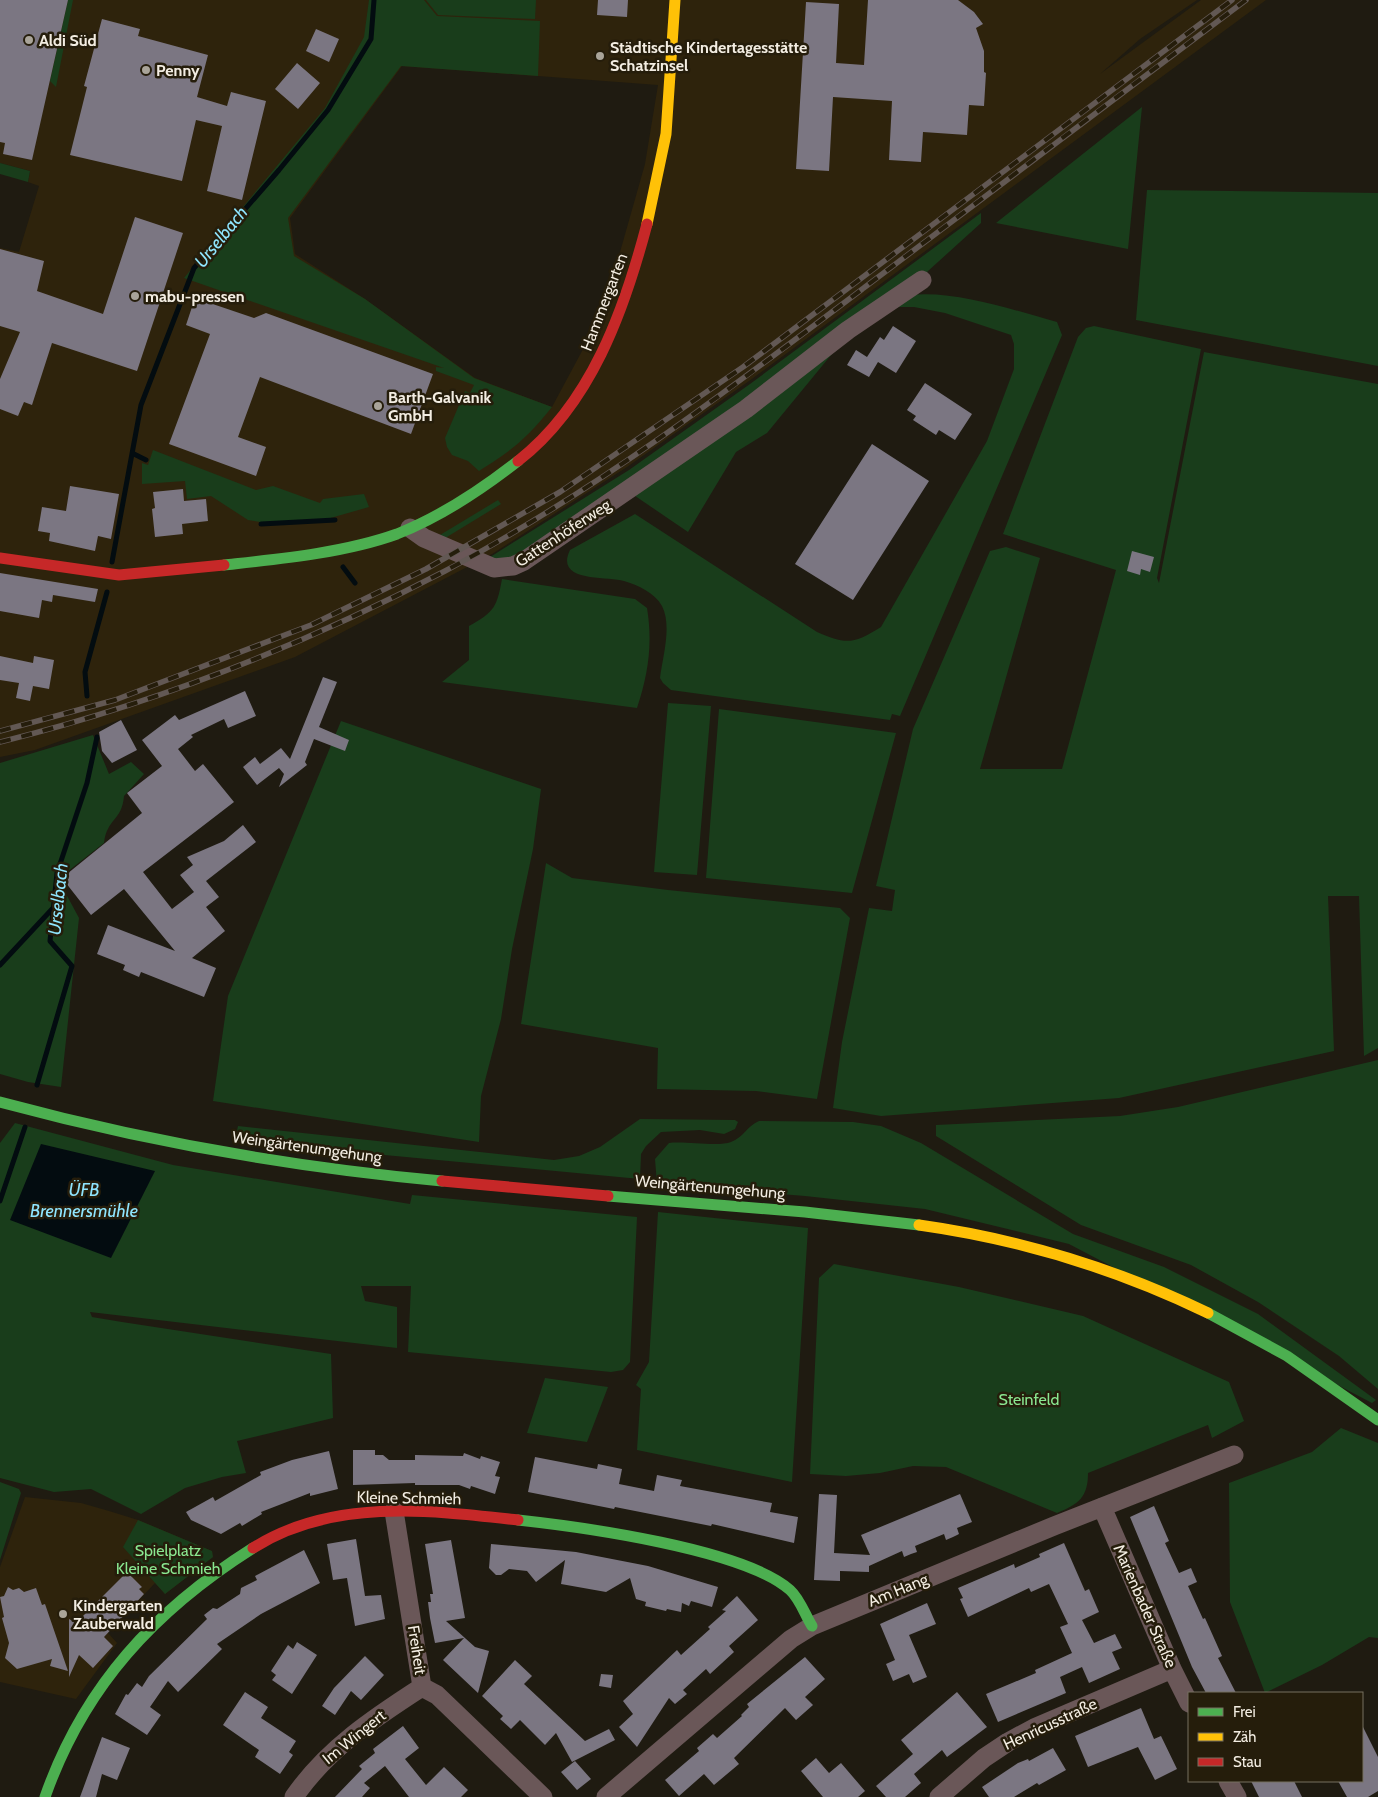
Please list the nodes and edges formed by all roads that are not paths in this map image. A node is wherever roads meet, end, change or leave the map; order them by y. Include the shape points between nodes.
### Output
1 (675, 0) edge
2 (922, 280) dead end
3 (410, 528) junction
4 (0, 558) edge
5 (0, 1102) edge
6 (1376, 1419) edge
7 (1234, 1455) dead end
8 (1102, 1507) junction
9 (394, 1511) junction
10 (812, 1626) junction
11 (1172, 1669) junction
12 (422, 1687) junction
13 (1188, 1701) edge
14 (1229, 1782) edge
15 (45, 1797) edge
16 (294, 1797) edge
17 (544, 1797) edge
18 (606, 1797) edge
19 (939, 1797) edge
20 (1237, 1797) edge

1 - 3 street, Hammergarten via 664,151 633,276 613,332 597,364 560,421 522,459 476,493
2 - 3 street, Gattenhöferweg via 848,330 746,409 524,561 494,568 424,538
3 - 4 street via 387,537 303,554 120,575
5 - 6 street, Weingärtenumgehung via 155,1141 289,1164 495,1186 883,1220 978,1234 1088,1264 1168,1295 1262,1342
7 - 8 street, Am Hang
8 - 10 street, Am Hang
8 - 11 street, Marienbader Straße
9 - 10 street, Kleine Schmieh via 497,1517 585,1529 646,1540 750,1567 774,1578 792,1592
9 - 12 street, Freiheit
9 - 15 street, Kleine Schmieh via 347,1514 290,1529 233,1561 170,1609 118,1663 88,1703 62,1751
10 - 18 street, Am Hang via 791,1639
11 - 13 street, Marienbader Straße
11 - 19 street, Henricusstraße via 1008,1742
12 - 16 street, Im Wingert via 353,1734 326,1758
12 - 17 street, Freiheit via 436,1695
14 - 20 street

